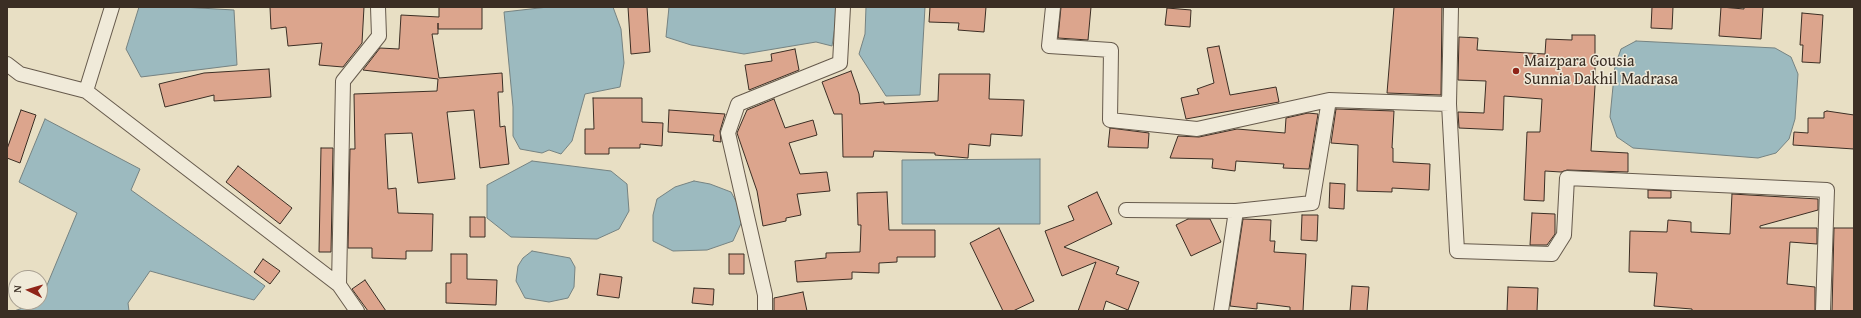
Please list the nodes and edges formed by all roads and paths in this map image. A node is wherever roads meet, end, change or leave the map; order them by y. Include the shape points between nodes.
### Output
1 (112, 7) edge
2 (378, 7) edge
3 (843, 7) edge
4 (1053, 7) edge
5 (1451, 7) edge
6 (7, 64) edge
7 (86, 91) junction
8 (1329, 100) junction
9 (1449, 104) junction
10 (1126, 210) dead end
11 (1236, 211) junction
12 (339, 285) junction
13 (357, 311) edge
14 (765, 311) edge
15 (1221, 311) edge
16 (1823, 311) edge

1 - 7 street
2 - 12 street via 379,36 343,81
3 - 14 street via 840,63 738,104 728,133 765,295
4 - 8 street via 1049,46 1111,50 1110,120 1197,129
5 - 9 street
6 - 7 street via 20,74
7 - 12 street
8 - 9 street
8 - 11 street via 1312,203
9 - 16 street via 1457,252 1552,254 1564,235 1567,178 1827,190
10 - 11 street
11 - 15 street
12 - 13 street

